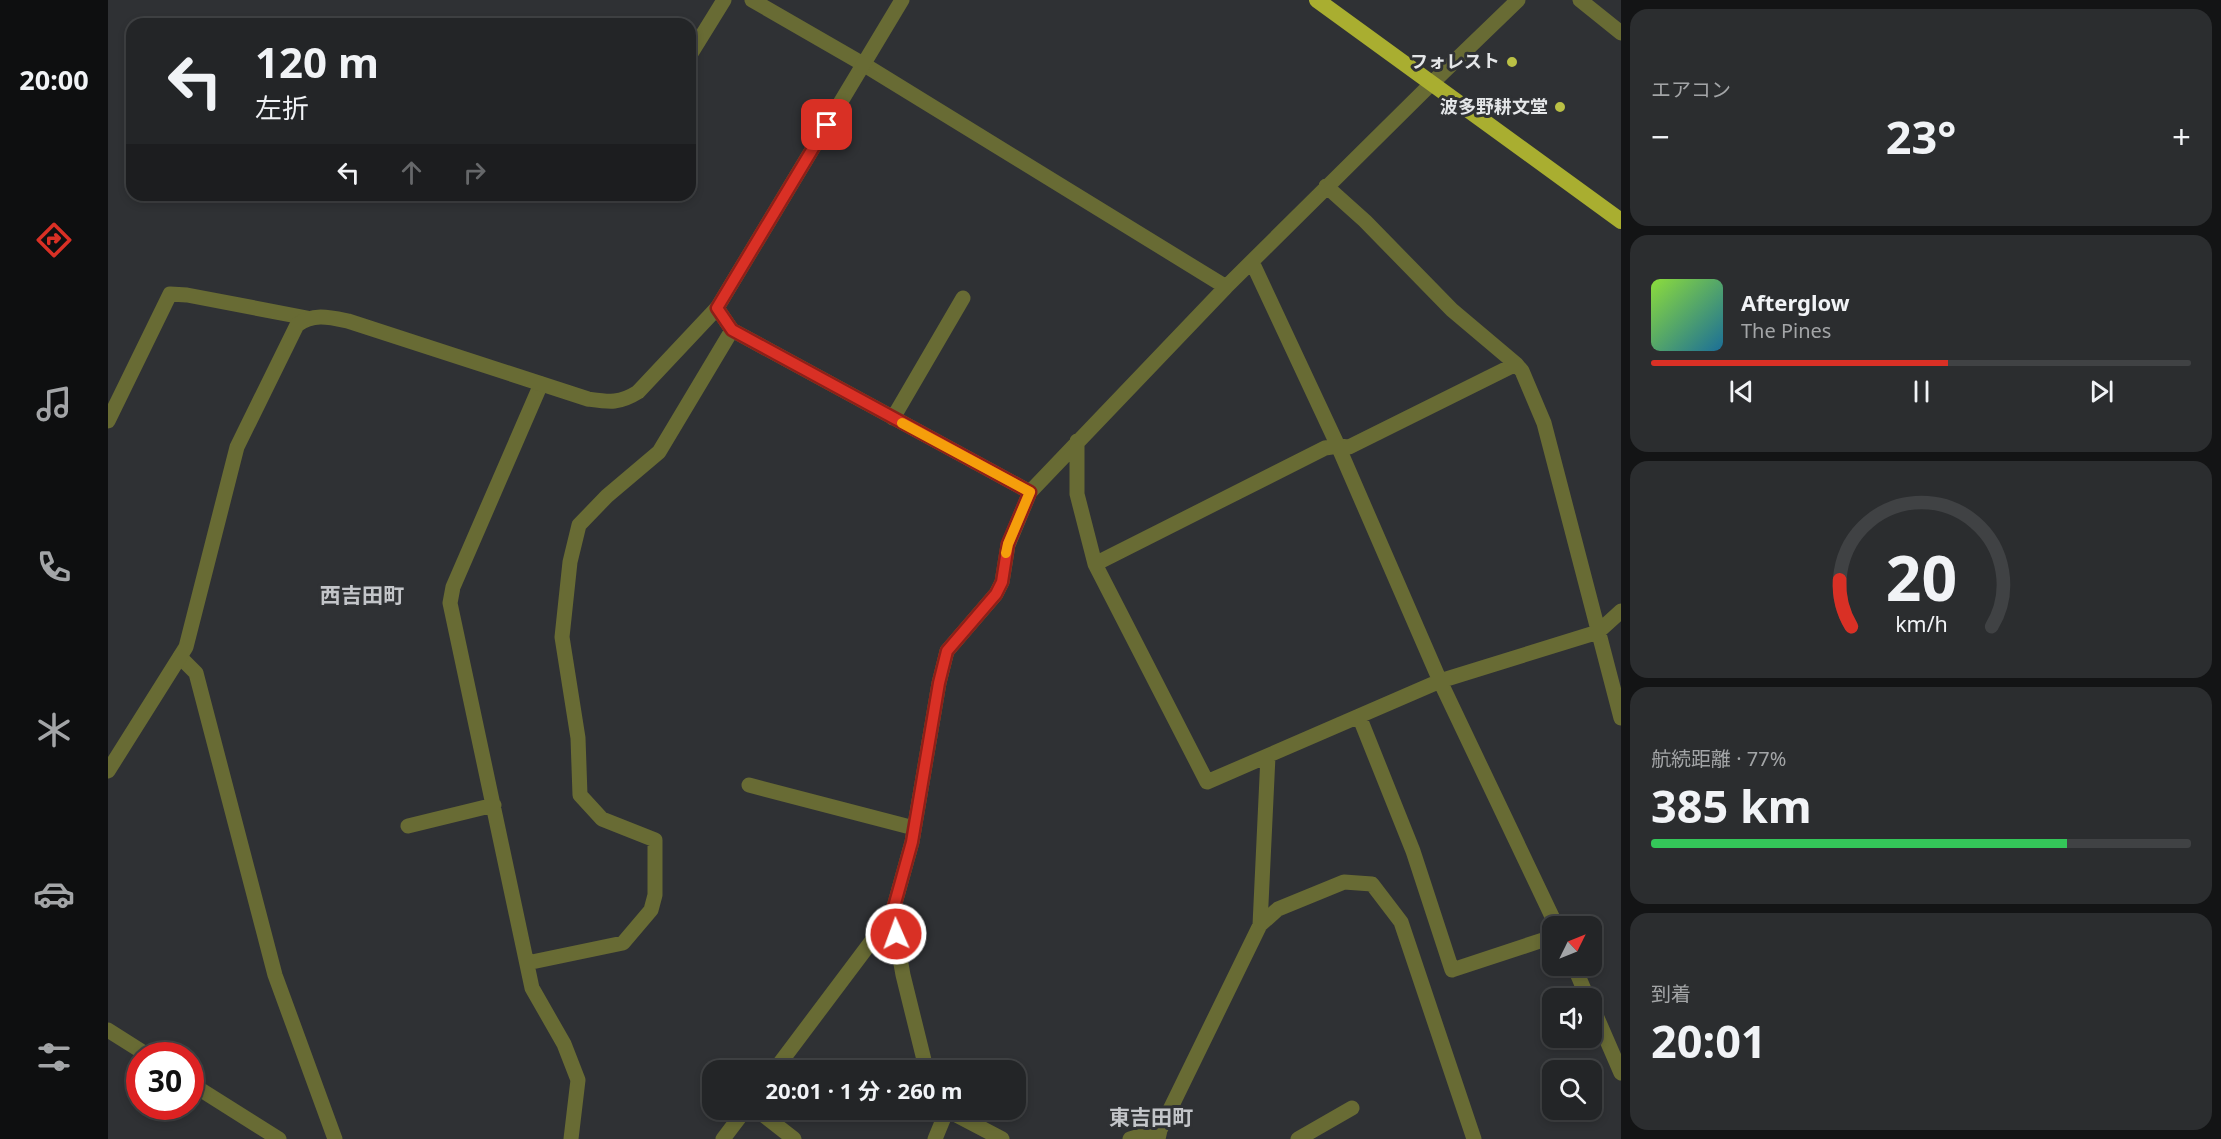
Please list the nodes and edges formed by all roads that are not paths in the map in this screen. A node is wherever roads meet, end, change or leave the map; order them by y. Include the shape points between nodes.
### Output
1 (724, 0) edge
2 (752, 0) edge
3 (902, 0) edge
4 (1317, 0) edge
5 (1518, 0) edge
6 (1580, 0) edge
7 (1621, 33) edge
8 (696, 45) edge
9 (863, 64) junction
10 (1431, 84) junction
11 (1326, 186) junction
12 (1621, 221) edge
13 (1252, 262) junction
14 (1226, 287) junction
15 (963, 298) dead end
16 (717, 308) junction
17 (307, 318) junction
18 (732, 330) junction
19 (1516, 364) junction
20 (541, 384) junction
21 (893, 418) junction
22 (108, 421) edge
23 (1077, 441) junction
24 (1338, 446) junction
25 (1030, 492) junction
26 (1095, 564) junction
27 (1621, 611) edge
28 (1598, 632) junction
29 (180, 657) junction
30 (1440, 681) junction
31 (1359, 716) junction
32 (1621, 718) edge
33 (1268, 756) junction
34 (108, 771) edge
35 (749, 785) dead end
36 (494, 805) junction
37 (408, 826) dead end
38 (914, 828) junction
39 (892, 914) junction
40 (1552, 916) edge
41 (1260, 925) junction
42 (1542, 940) edge
43 (526, 963) junction
44 (1602, 1029) edge
45 (108, 1030) edge
46 (127, 1042) edge
47 (782, 1060) edge
48 (923, 1060) edge
49 (1621, 1073) edge
50 (204, 1092) edge
51 (1352, 1108) dead end
52 (737, 1120) edge
53 (770, 1120) edge
54 (943, 1120) edge
55 (966, 1120) edge
56 (1159, 1135) edge
57 (279, 1139) edge
58 (335, 1139) edge
59 (571, 1139) edge
60 (723, 1139) edge
61 (794, 1139) edge
62 (935, 1139) edge
63 (1002, 1139) edge
64 (1130, 1139) edge
65 (1298, 1139) edge
66 (1474, 1139) edge

1 - 8 street
2 - 9 street
3 - 9 street
4 - 10 highway
5 - 10 street
6 - 7 street
9 - 14 street
9 - 16 street
10 - 11 street
10 - 12 highway
11 - 13 street
11 - 19 street via 1452,310
13 - 14 street
13 - 24 street
14 - 23 street
15 - 21 street
16 - 18 street
16 - 20 street via 638,392 625,400 588,399
17 - 20 street via 348,321
17 - 22 street via 170,294
17 - 29 street via 297,326 237,447 191,633
18 - 21 street
18 - 43 street via 659,452 579,525 570,562 562,637 578,738 580,795 602,819 655,840 655,895 651,910 623,943
19 - 24 street via 1349,447
19 - 28 street via 1544,423
20 - 36 street via 453,587 450,603
21 - 25 street
23 - 25 street
23 - 26 street via 1077,494
24 - 26 street via 1325,448
24 - 30 street
25 - 38 street via 1008,544 1002,582 996,594 947,651
26 - 33 street via 1207,782
27 - 28 street
28 - 30 street
28 - 32 street
29 - 34 street
29 - 58 street via 196,674 275,975
30 - 31 street
30 - 40 street
31 - 33 street
31 - 42 street via 1413,851 1452,970
33 - 41 street
35 - 38 street
36 - 37 street
36 - 43 street
38 - 39 street
39 - 47 street
39 - 48 street
41 - 56 street
41 - 66 street via 1278,909 1344,882 1372,884 1401,922
43 - 59 street via 532,988 564,1044 578,1080
44 - 49 street
45 - 46 street
50 - 57 street
51 - 65 street
52 - 60 street
53 - 61 street
54 - 62 street
55 - 63 street
56 - 64 street

